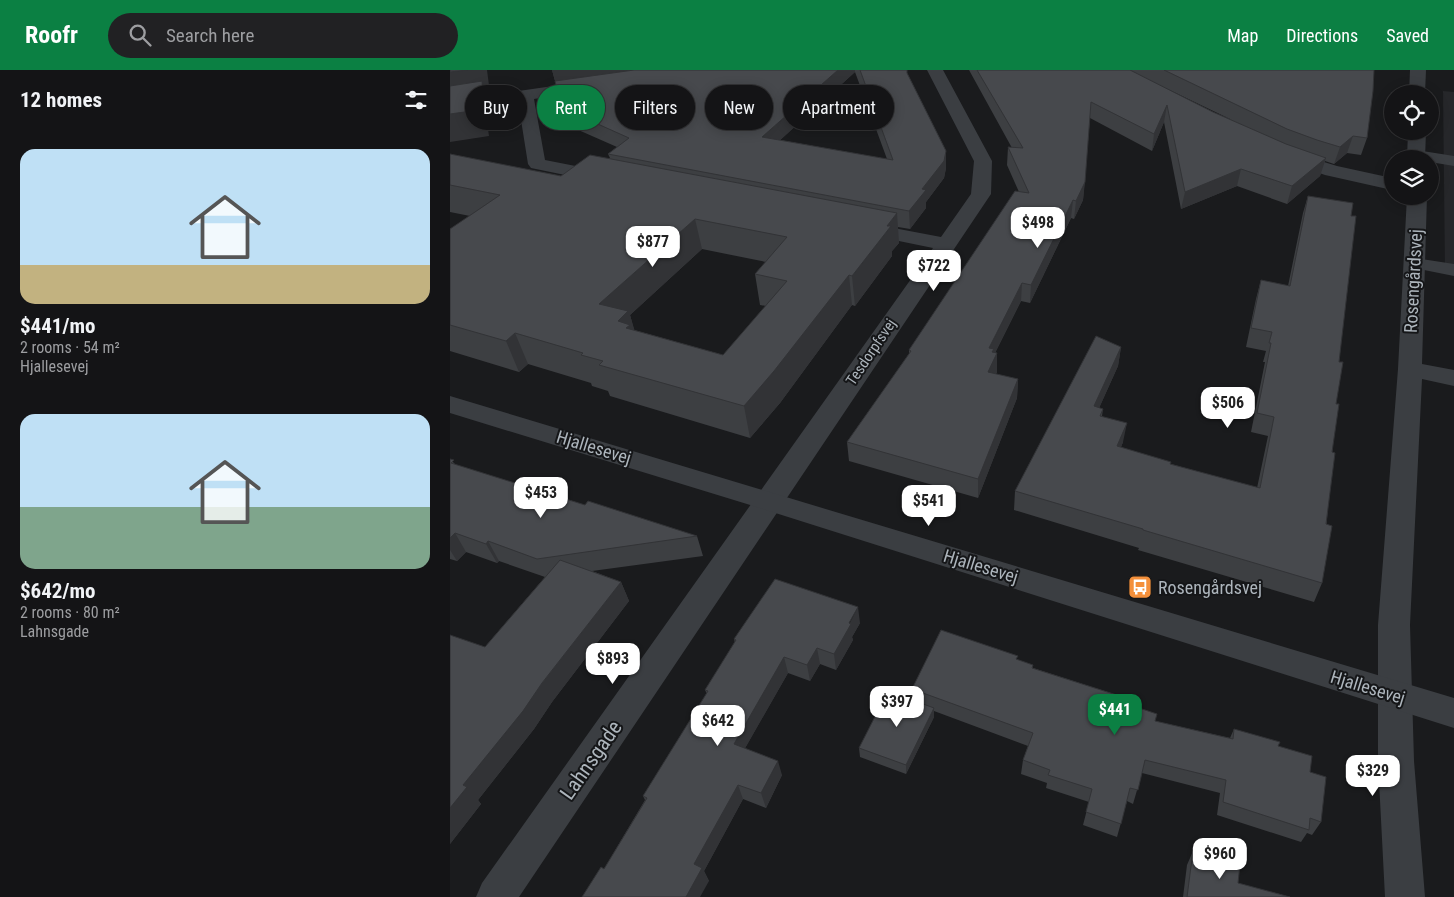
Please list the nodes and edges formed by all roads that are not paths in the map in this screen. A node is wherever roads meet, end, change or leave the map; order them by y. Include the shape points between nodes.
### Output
1 (935, 70) edge
2 (1418, 70) edge
3 (614, 83) edge
4 (1417, 85) edge
5 (527, 95) edge
6 (465, 104) edge
7 (450, 106) edge
8 (527, 106) edge
9 (1276, 151) edge
10 (1439, 159) edge
11 (1454, 161) edge
12 (624, 181) edge
13 (1384, 183) edge
14 (1416, 205) edge
15 (848, 225) edge
16 (945, 244) junction
17 (1415, 263) junction
18 (1454, 270) edge
19 (1410, 369) junction
20 (1454, 378) edge
21 (450, 404) edge
22 (770, 500) junction
23 (1394, 695) junction
24 (1454, 713) edge
25 (496, 897) edge
26 (1405, 897) edge

1 - 16 street, Tesdorpfsvej via 983,160 981,194
2 - 4 street
3 - 5 street
6 - 7 street
8 - 12 street via 537,164
9 - 13 street via 1305,164
10 - 11 lane
14 - 17 street, Rosengårdsvej
15 - 16 street
16 - 22 street, Tesdorpfsvej
17 - 18 lane
17 - 19 street, Rosengårdsvej
19 - 20 street
19 - 23 street, Rosengårdsvej via 1394,625
21 - 22 street, Hjallesevej
22 - 23 street, Hjallesevej
22 - 25 street, Lahnsgade
23 - 24 street, Hjallesevej
23 - 26 street, Rosengårdsvej

